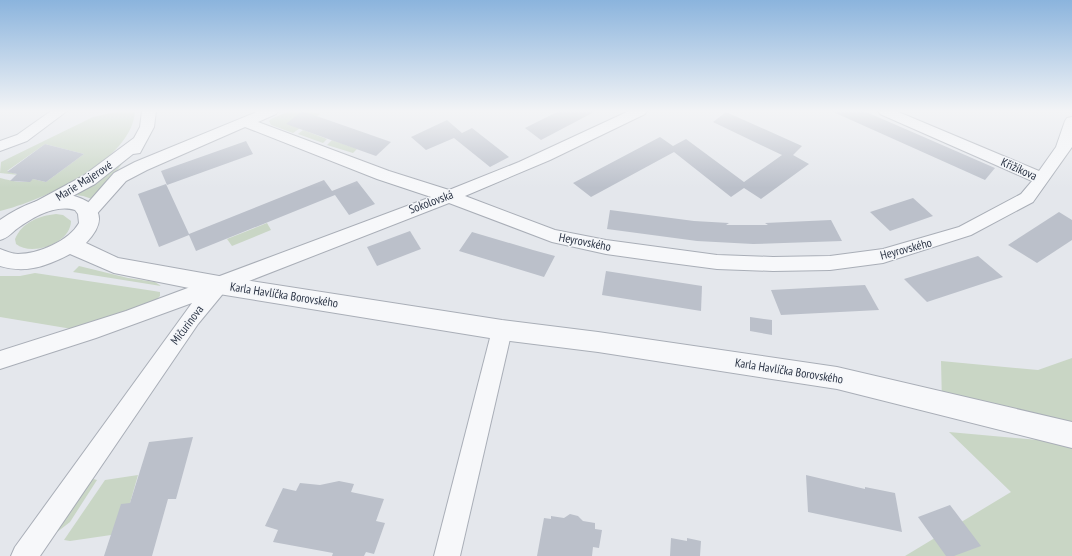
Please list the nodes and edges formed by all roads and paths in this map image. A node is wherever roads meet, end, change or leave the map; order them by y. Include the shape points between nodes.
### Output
1 (23, 137) edge
2 (142, 137) edge
3 (210, 137) edge
4 (284, 137) edge
5 (587, 137) edge
6 (945, 137) edge
7 (1067, 137) edge
8 (141, 140) junction
9 (0, 146) edge
10 (120, 177) junction
11 (1042, 179) junction
12 (448, 196) junction
13 (37, 208) junction
14 (88, 213) junction
15 (1, 231) edge
16 (71, 245) junction
17 (0, 256) edge
18 (219, 284) junction
19 (502, 330) junction
20 (0, 360) edge
21 (1072, 435) edge
22 (24, 556) edge
23 (447, 556) edge

1 - 9 street
2 - 8 street
3 - 10 street
4 - 12 street, Heyrovského via 383,175
5 - 12 street, Sokolovská via 484,183
6 - 11 street, Křižíkova
7 - 11 street, Heyrovského via 1064,147
8 - 10 street
8 - 13 street, Marie Majerové via 89,180
10 - 14 street
11 - 12 street, Heyrovského via 1027,198 965,232 883,256 830,263 717,262 606,247 552,236
12 - 18 street, Sokolovská
13 - 14 street via 51,204 75,204
13 - 15 street via 12,221
14 - 16 street via 89,221 85,230
16 - 17 street via 53,255 36,260 8,261
16 - 18 street, Karla Havlíčka Borovského via 114,265
18 - 19 street, Karla Havlíčka Borovského
18 - 20 street, Mičurinova via 49,346
18 - 22 street, Mičurinova via 191,318
19 - 21 street, Karla Havlíčka Borovského via 837,378
19 - 23 street

